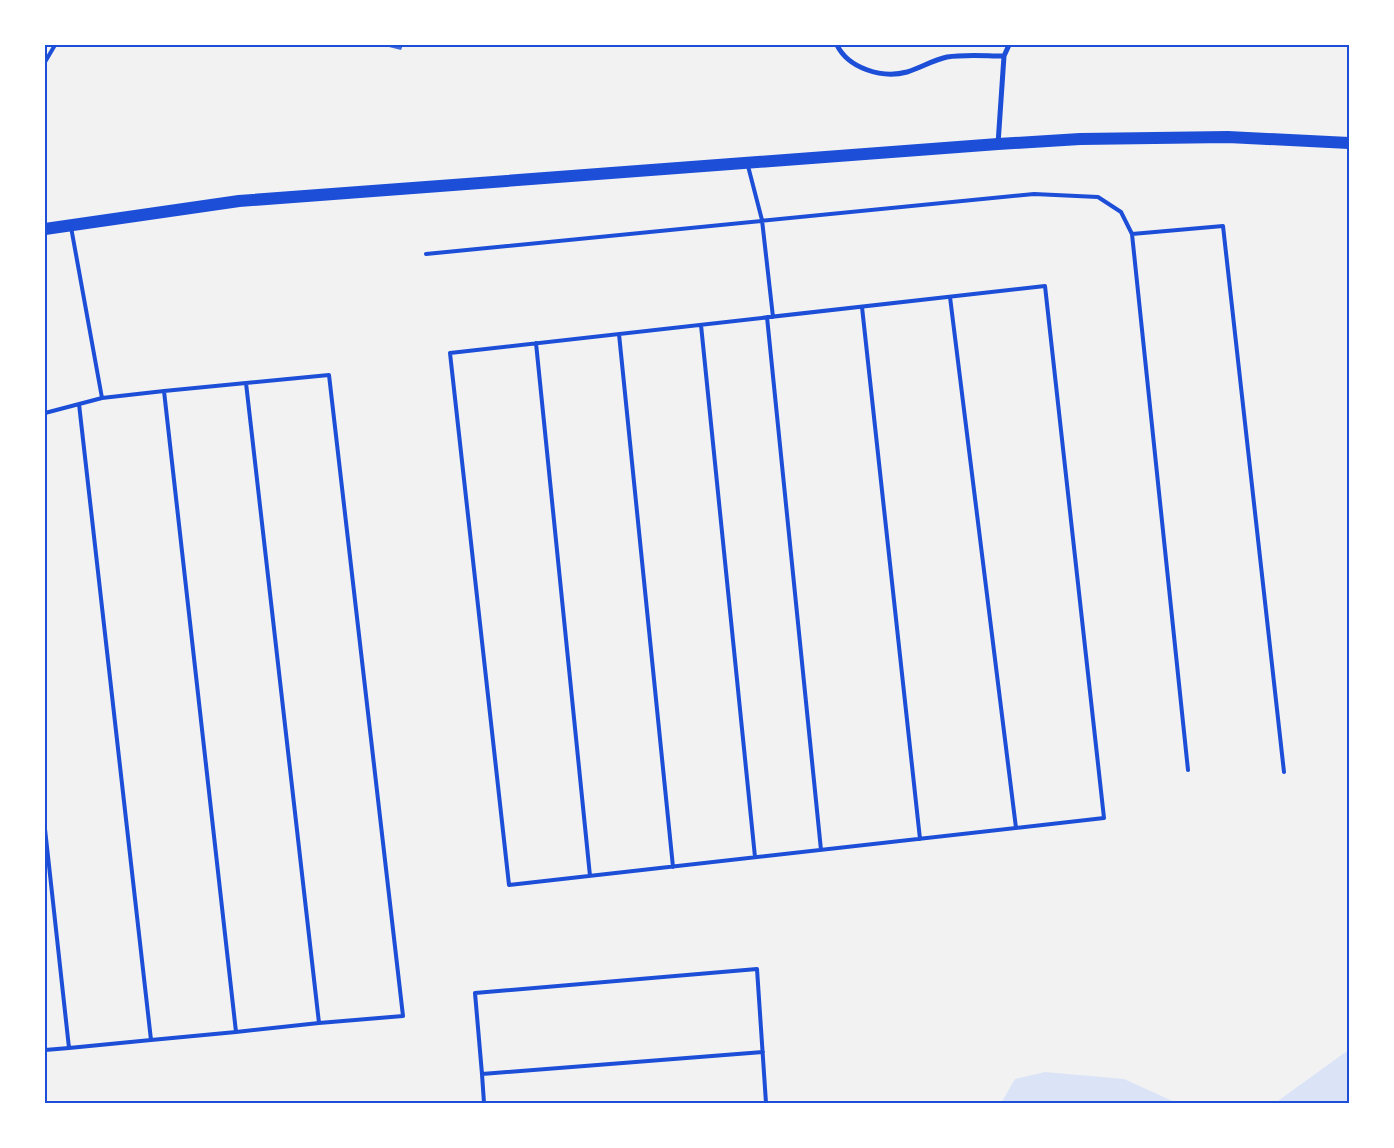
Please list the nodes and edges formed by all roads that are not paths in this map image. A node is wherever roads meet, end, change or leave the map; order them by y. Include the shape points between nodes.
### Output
1 (55, 45) edge
2 (837, 45) edge
3 (1009, 45) edge
4 (1004, 56) junction
5 (45, 62) edge
6 (998, 144) junction
7 (1349, 144) edge
8 (747, 161) junction
9 (762, 220) junction
10 (71, 227) junction
11 (45, 229) edge
12 (1132, 234) junction
13 (426, 254) dead end
14 (950, 297) junction
15 (862, 307) junction
16 (773, 316) junction
17 (767, 317) junction
18 (701, 325) junction
19 (619, 334) junction
20 (536, 343) junction
21 (246, 383) junction
22 (164, 391) junction
23 (102, 398) junction
24 (79, 404) junction
25 (45, 413) edge
26 (1188, 770) dead end
27 (1284, 772) dead end
28 (1016, 828) junction
29 (45, 829) edge
30 (920, 839) junction
31 (821, 850) junction
32 (755, 857) junction
33 (673, 866) junction
34 (590, 876) junction
35 (319, 1023) junction
36 (236, 1032) junction
37 (151, 1040) junction
38 (69, 1048) junction
39 (45, 1050) edge
40 (763, 1052) junction
41 (482, 1074) junction
42 (484, 1103) edge
43 (766, 1103) edge

1 - 5 lane
2 - 4 street via 841,53 861,69 882,73 904,73 946,58
3 - 4 street
4 - 6 street
6 - 7 main road via 1218,137
6 - 8 main road
8 - 9 lane
8 - 10 main road via 239,201
9 - 12 lane via 1034,194 1098,197 1121,212
9 - 13 lane
9 - 16 lane
10 - 11 main road
10 - 23 lane
12 - 26 lane
12 - 27 lane via 1223,226
14 - 15 lane
14 - 28 lane
14 - 28 lane via 1045,286 1104,818
15 - 16 lane
15 - 30 lane
16 - 17 lane
17 - 18 lane
17 - 31 lane
18 - 19 lane
18 - 32 lane
19 - 20 lane
19 - 33 lane
20 - 34 lane
20 - 34 lane via 450,353 509,885
21 - 22 lane
21 - 35 lane
21 - 35 lane via 328,375 403,1016
22 - 23 lane
22 - 36 lane
23 - 24 lane
24 - 25 lane
24 - 37 lane
28 - 30 lane
29 - 38 lane
30 - 31 lane
31 - 32 lane
32 - 33 lane
33 - 34 lane
35 - 36 lane
36 - 37 lane
37 - 38 lane
38 - 39 lane
40 - 41 lane
40 - 41 lane via 757,969 475,993
40 - 43 lane
41 - 42 lane

